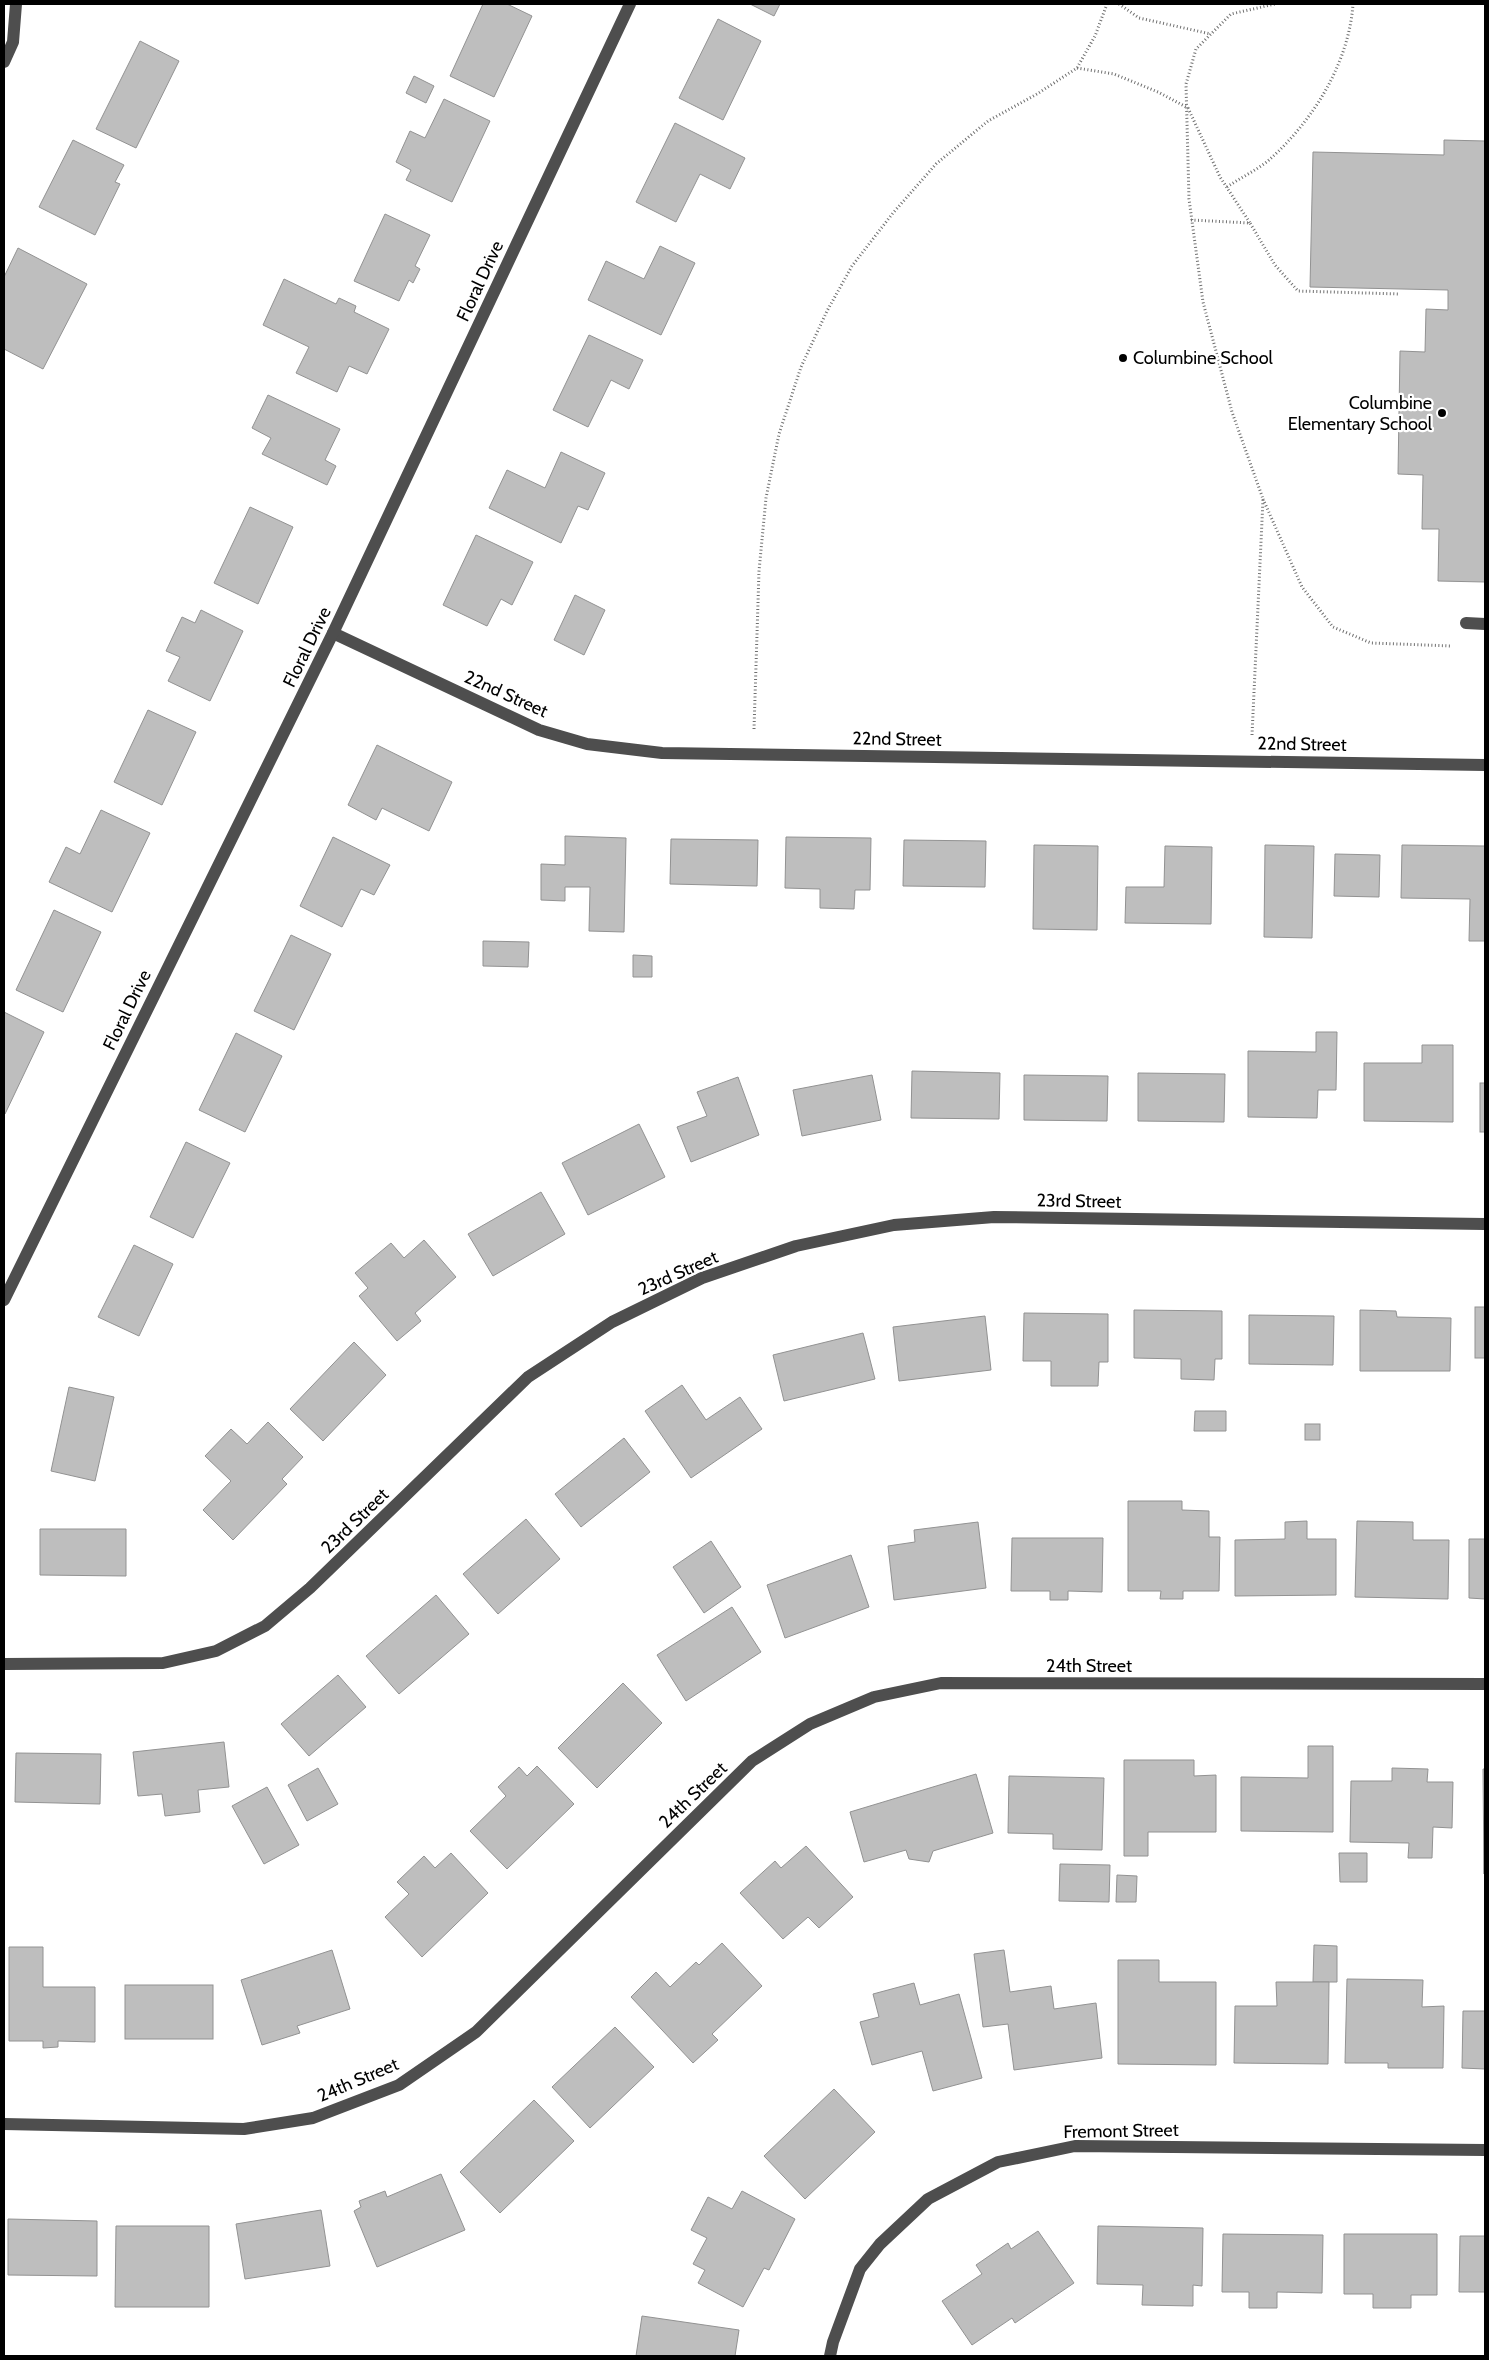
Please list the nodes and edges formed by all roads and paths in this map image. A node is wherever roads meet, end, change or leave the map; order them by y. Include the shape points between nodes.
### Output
1 (16, 4) edge
2 (630, 4) edge
3 (1107, 4) edge
4 (1119, 4) edge
5 (1275, 4) edge
6 (1353, 4) edge
7 (1211, 34) junction
8 (4, 62) edge
9 (1077, 68) junction
10 (1188, 108) junction
11 (1227, 187) junction
12 (1192, 220) junction
13 (1250, 223) junction
14 (1400, 294) dead end
15 (1263, 499) junction
16 (1466, 623) dead end
17 (1485, 624) edge
18 (333, 633) junction
19 (1459, 647) dead end
20 (755, 754) junction
21 (1251, 761) junction
22 (1485, 765) edge
23 (1485, 1224) edge
24 (4, 1300) edge
25 (4, 1664) edge
26 (1485, 1684) edge
27 (4, 2124) edge
28 (1485, 2150) edge
29 (830, 2356) edge

1 - 8 street via 13,42
2 - 18 street, Floral Drive
3 - 9 path via 1095,36
4 - 7 path via 1139,18
5 - 7 path via 1231,14
6 - 11 path via 1352,24 1337,67 1310,116 1268,160
7 - 10 path via 1196,49 1186,84
9 - 10 path via 1114,74
9 - 20 path via 988,121 936,164 852,266 827,311 801,367 779,434 766,498 759,570
10 - 11 path
10 - 12 path
11 - 13 path
12 - 13 path
12 - 15 path via 1208,320 1232,412
13 - 14 path via 1275,266 1298,291
15 - 19 path via 1302,587 1333,627 1371,643
15 - 21 path
16 - 17 street
18 - 20 street, 22nd Street via 539,730 587,744 662,753
18 - 24 street, Floral Drive
20 - 21 street, 22nd Street
21 - 22 street, 22nd Street
23 - 25 street, 23rd Street via 994,1217 894,1225 796,1246 694,1282 612,1322 528,1377 310,1588 265,1626 216,1650 163,1663
26 - 27 street, 24th Street via 941,1683 874,1698 810,1724 752,1762 476,2032 399,2085 313,2118 244,2129
28 - 29 street, Fremont Street via 1075,2146 998,2162 928,2199 880,2244 860,2269 832,2342

